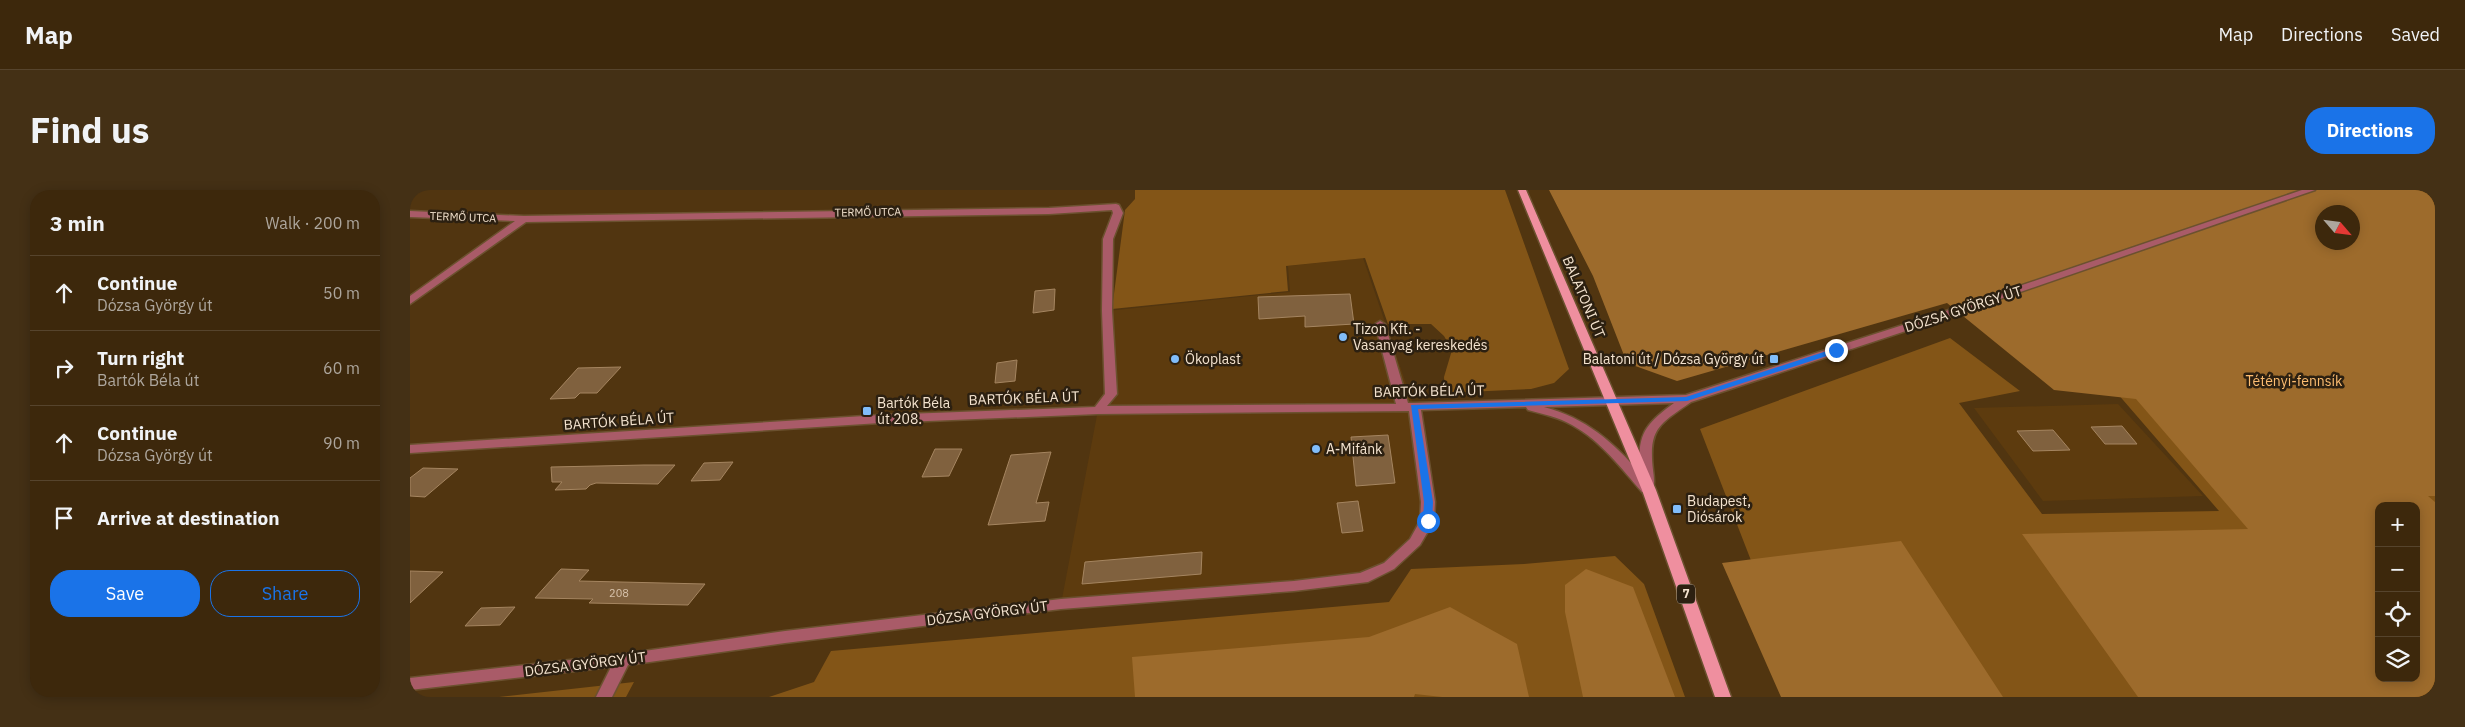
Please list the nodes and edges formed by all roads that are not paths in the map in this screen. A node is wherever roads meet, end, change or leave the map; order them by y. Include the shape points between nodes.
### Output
1 (1522, 190) edge
2 (2311, 190) edge
3 (410, 214) edge
4 (524, 219) junction
5 (410, 301) edge
6 (1380, 324) dead end
7 (1687, 399) junction
8 (1610, 401) junction
9 (1520, 404) junction
10 (1408, 407) junction
11 (1098, 410) junction
12 (410, 449) edge
13 (1649, 490) junction
14 (623, 660) junction
15 (410, 684) edge
16 (604, 697) edge
17 (1723, 697) edge

1 - 8 main road, BALATONI ÚT / 7
2 - 7 street, DÓZSA GYÖRGY ÚT
3 - 4 street, TERMŐ UTCA
4 - 5 street
4 - 11 street, TERMŐ UTCA via 1049,211 1116,207 1118,213 1108,239 1111,394
6 - 10 street, DÓZSA GYÖRGY ÚT
7 - 8 street, DÓZSA GYÖRGY ÚT
7 - 13 street via 1654,424 1648,433 1645,450
8 - 9 street, BARTÓK BÉLA ÚT
8 - 13 main road, BALATONI ÚT / 7
9 - 10 street, BARTÓK BÉLA ÚT
9 - 13 street via 1562,416 1593,434
10 - 11 street, BARTÓK BÉLA ÚT
10 - 14 street, DÓZSA GYÖRGY ÚT via 1428,502 1428,521 1415,542 1389,566 1363,578 1061,604
11 - 12 street, BARTÓK BÉLA ÚT via 880,419
13 - 17 main road, BALATONI ÚT / 7
14 - 15 street, DÓZSA GYÖRGY ÚT
14 - 16 street

